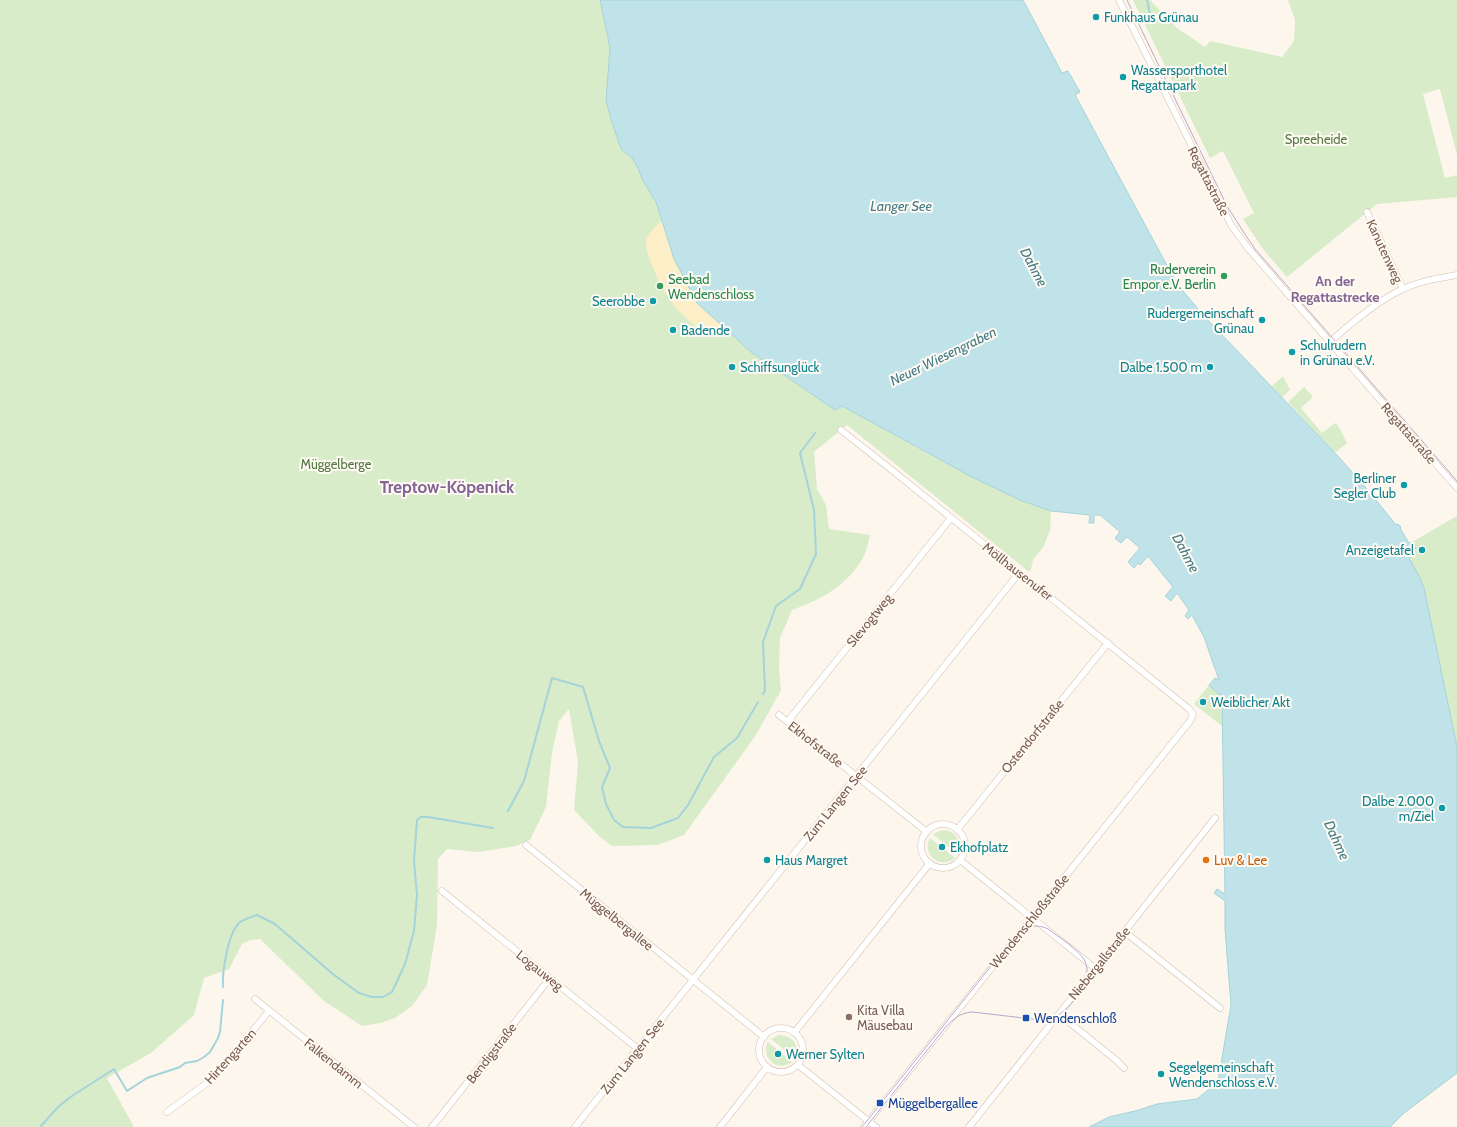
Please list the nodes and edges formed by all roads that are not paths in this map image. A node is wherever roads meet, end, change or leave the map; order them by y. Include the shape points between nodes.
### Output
1 (1119, 0) edge
2 (1367, 212) dead end
3 (1457, 275) edge
4 (1403, 289) junction
5 (1330, 342) junction
6 (841, 430) dead end
7 (1457, 488) edge
8 (951, 518) junction
9 (1019, 572) junction
10 (1108, 643) junction
11 (1193, 714) joint
12 (779, 715) dead end
13 (788, 722) junction
14 (857, 776) junction
15 (1215, 818) dead end
16 (957, 830) junction
17 (927, 832) junction
18 (526, 845) dead end
19 (960, 860) junction
20 (930, 863) junction
21 (442, 892) dead end
22 (1032, 917) junction
23 (1124, 932) junction
24 (1096, 969) junction
25 (550, 978) junction
26 (693, 979) junction
27 (255, 999) dead end
28 (1220, 1008) dead end
29 (269, 1011) junction
30 (1059, 1014) junction
31 (794, 1033) junction
32 (764, 1037) junction
33 (638, 1048) junction
34 (798, 1065) junction
35 (767, 1067) junction
36 (1124, 1068) dead end
37 (167, 1112) dead end
38 (869, 1121) junction
39 (414, 1127) edge
40 (432, 1127) edge
41 (576, 1127) edge
42 (720, 1127) edge
43 (864, 1127) edge
44 (876, 1127) edge
45 (969, 1127) edge

1 - 5 street, Regattastraße via 1231,224 1247,247
2 - 4 street, Kanutenweg
3 - 4 street
4 - 5 street via 1373,307
5 - 7 street, Regattastraße
6 - 8 street, Möllhausenufer
8 - 9 street, Möllhausenufer
8 - 13 street, Slevogtweg
9 - 10 street, Möllhausenufer
9 - 14 street, Zum Langen See
10 - 11 street, Möllhausenufer
10 - 16 street, Ostendorfstraße
11 - 22 street, Wendenschloßstraße
12 - 13 street, Ekhofstraße
13 - 14 street, Ekhofstraße
14 - 17 street, Ekhofstraße
14 - 26 street, Zum Langen See
15 - 23 street, Niebergallstraße
16 - 17 street via 945,824 932,827
16 - 19 street via 965,847
17 - 20 street via 923,838 922,852
18 - 26 street, Müggelbergallee
19 - 20 street via 942,868
19 - 22 street
20 - 31 street
21 - 25 street, Logauweg
22 - 24 street
22 - 38 street, Wendenschloßstraße
23 - 24 street, Niebergallstraße
23 - 28 street
24 - 30 street, Niebergallstraße
25 - 33 street, Logauweg
25 - 40 street, Bendigstraße
26 - 32 street, Müggelbergallee
26 - 33 street, Zum Langen See
27 - 29 street, Falkendamm
29 - 37 street, Hirtengarten via 214,1078
29 - 39 street, Falkendamm
30 - 36 street
30 - 45 street, Niebergallstraße
31 - 32 street via 781,1028 771,1031
31 - 34 street via 799,1037 803,1048
32 - 35 street via 760,1053
33 - 41 street, Zum Langen See
34 - 35 street via 786,1072
34 - 38 street
35 - 42 street
38 - 43 street, Wendenschloßstraße
38 - 44 street

